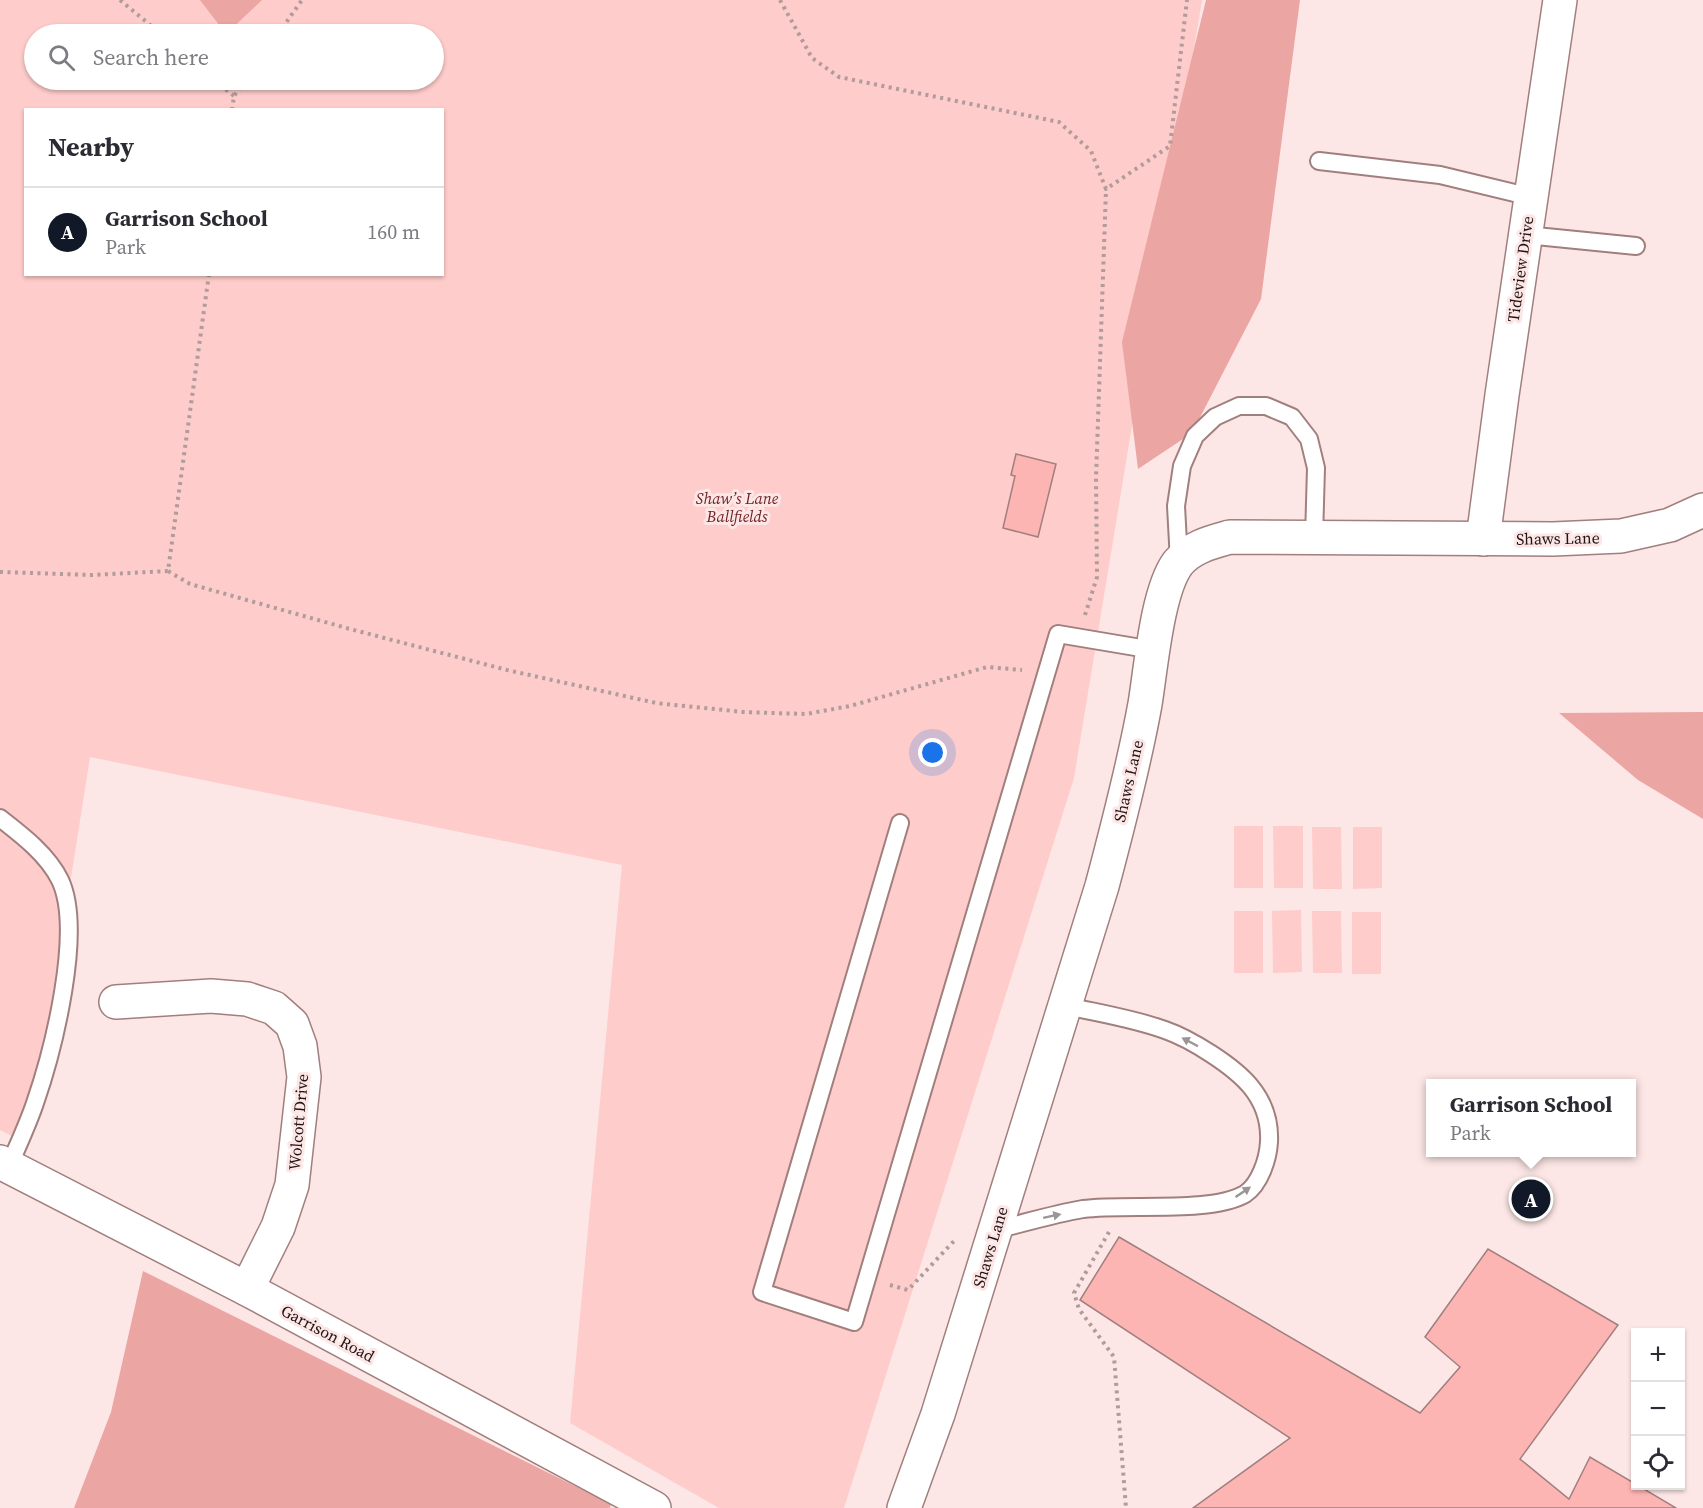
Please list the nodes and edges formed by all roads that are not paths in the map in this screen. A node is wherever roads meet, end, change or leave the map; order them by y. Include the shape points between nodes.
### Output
1 (1560, 0) edge
2 (1319, 161) dead end
3 (1531, 197) junction
4 (1526, 235) junction
5 (1636, 246) dead end
6 (1703, 510) edge
7 (1314, 538) junction
8 (1484, 539) junction
9 (1179, 562) junction
10 (1153, 650) junction
11 (0, 818) edge
12 (900, 823) dead end
13 (116, 1002) dead end
14 (1063, 1005) junction
15 (4, 1164) edge
16 (995, 1230) junction
17 (247, 1289) junction
18 (654, 1508) edge
19 (904, 1508) edge

1 - 3 street, Tideview Drive
2 - 3 lane via 1440,175
3 - 4 street, Tideview Drive
4 - 5 lane
4 - 8 street, Tideview Drive
6 - 8 street, Shaws Lane via 1670,525 1621,536
7 - 8 street, Shaws Lane
7 - 9 street, Shaws Lane via 1230,537 1202,545
7 - 9 lane via 1316,468 1309,439 1292,417 1266,406 1239,406 1215,417 1195,436 1182,466 1176,506
9 - 10 street, Shaws Lane via 1166,585
10 - 12 lane via 1058,634 854,1322 762,1292
10 - 14 street, Shaws Lane via 1121,814
11 - 15 lane via 45,858 60,879 68,903 69,929 66,974 50,1053 35,1104
13 - 17 street, Wolcott Drive via 211,996 247,999 274,1008 292,1024 304,1077 292,1185 278,1227
14 - 16 street, Shaws Lane
16 -> 14 lane via 1084,1209 1228,1201 1247,1193 1269,1153 1270,1128 1264,1107 1251,1087 1230,1068 1167,1030
15 - 17 street, Garrison Road
16 - 19 street, Shaws Lane via 938,1414
17 - 18 street, Garrison Road

